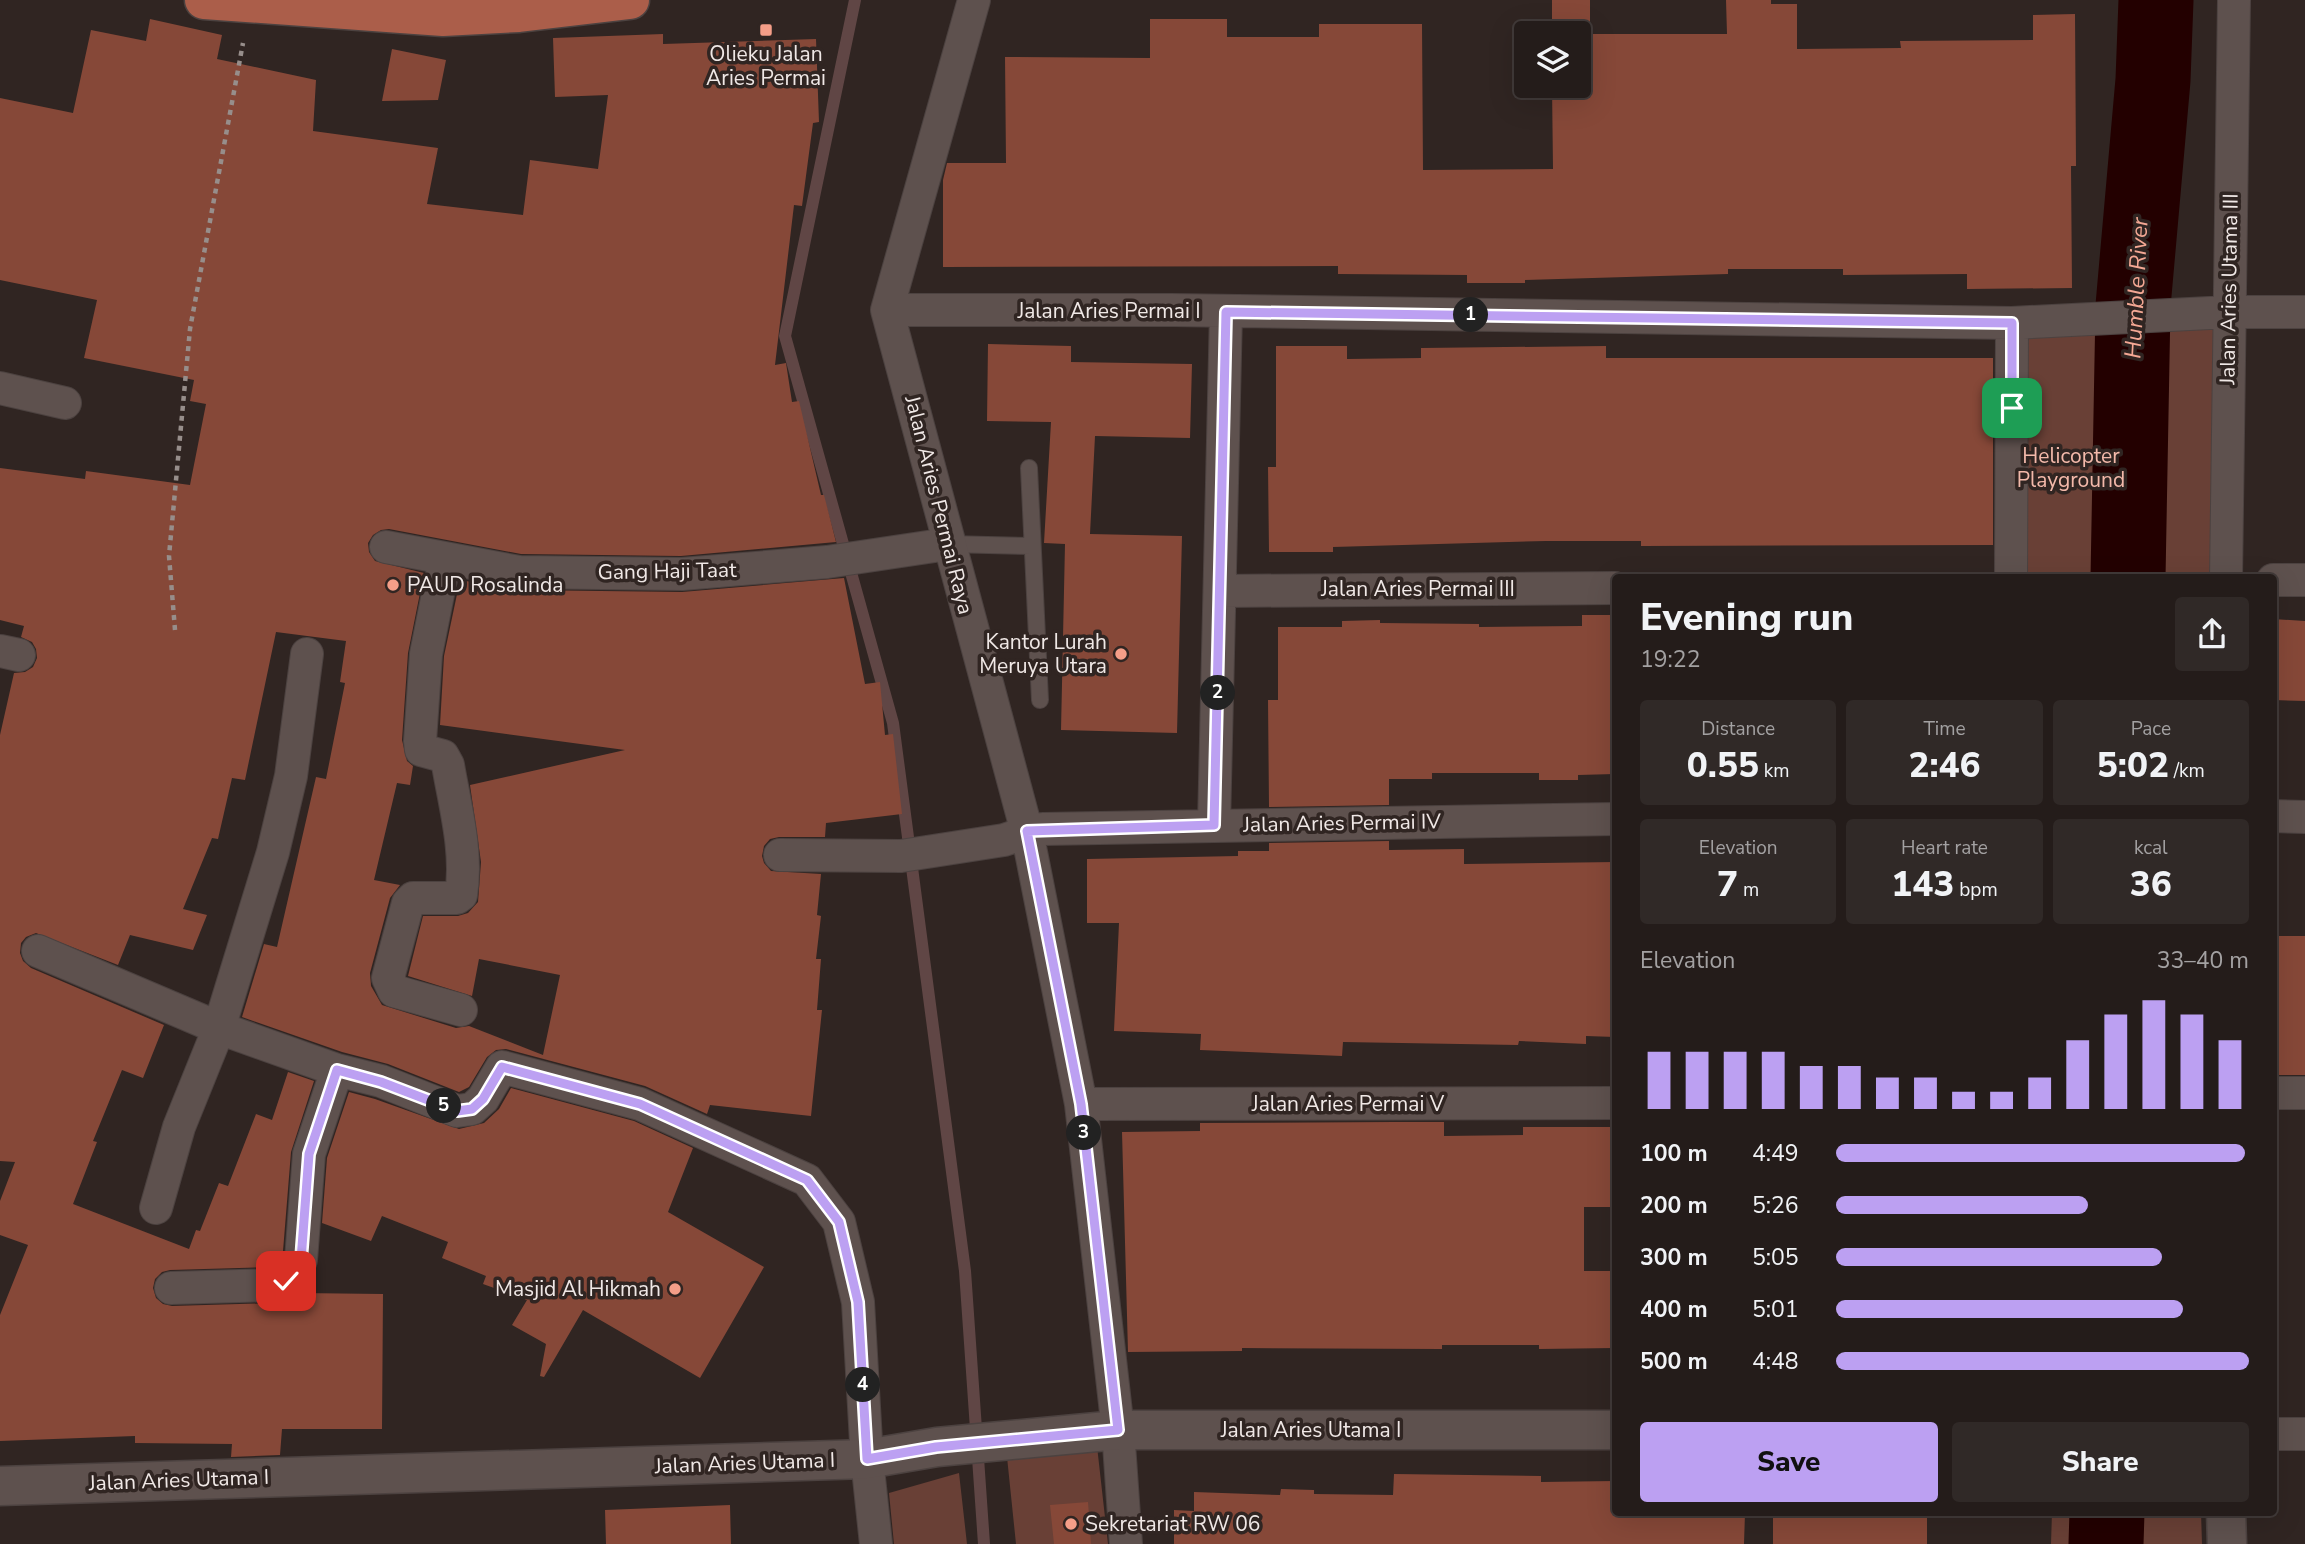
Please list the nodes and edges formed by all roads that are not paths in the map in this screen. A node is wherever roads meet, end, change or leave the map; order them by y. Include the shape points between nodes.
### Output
1 (204, 0) edge
2 (630, 0) edge
3 (974, 0) edge
4 (2234, 0) edge
5 (887, 310) junction
6 (1226, 312) junction
7 (2229, 313) junction
8 (2305, 313) edge
9 (2012, 323) junction
10 (0, 387) edge
11 (65, 403) dead end
12 (1029, 468) dead end
13 (948, 544) junction
14 (1031, 545) junction
15 (386, 547) dead end
16 (445, 559) junction
17 (2011, 574) edge
18 (2226, 574) edge
19 (2277, 580) edge
20 (2305, 580) edge
21 (1612, 588) edge
22 (1222, 591) junction
23 (307, 654) dead end
24 (1040, 700) dead end
25 (2277, 816) edge
26 (2305, 817) edge
27 (1612, 819) edge
28 (1214, 825) junction
29 (1016, 836) junction
30 (780, 855) dead end
31 (38, 951) dead end
32 (461, 1010) dead end
33 (219, 1028) junction
34 (337, 1070) junction
35 (2277, 1093) edge
36 (2305, 1093) edge
37 (1612, 1103) edge
38 (1081, 1104) junction
39 (156, 1208) dead end
40 (171, 1288) dead end
41 (1118, 1430) junction
42 (1612, 1430) edge
43 (2277, 1434) edge
44 (2305, 1434) edge
45 (867, 1459) junction
46 (0, 1486) edge
47 (2226, 1516) edge
48 (876, 1544) edge
49 (1126, 1544) edge
50 (2227, 1544) edge

1 - 2 main road via 443,17
3 - 5 street
4 - 7 street, Jalan Aries Utama III
5 - 6 street, Jalan Aries Permai I
5 - 13 street, Jalan Aries Permai Raya
6 - 9 street, Jalan Aries Permai I
6 - 22 street
7 - 8 street, Jalan Aries Permai I
7 - 9 street, Jalan Aries Permai I
7 - 18 street, Jalan Aries Utama III
9 - 17 street
10 - 11 street
12 - 14 lane
13 - 14 lane
13 - 16 street, Gang Haji Taat via 827,562 682,574 519,572
13 - 29 street, Jalan Aries Permai Raya
14 - 24 lane
15 - 16 street, Gang Haji Taat
16 - 32 street via 426,654 420,741 421,750 443,756 448,765 463,886 457,898 414,898 408,903 388,978 394,991
19 - 20 street
21 - 22 street, Jalan Aries Permai III
22 - 28 street
23 - 33 street via 291,776 274,852
25 - 26 street
27 - 28 street, Jalan Aries Permai IV
28 - 29 street, Jalan Aries Permai IV
29 - 30 street, Jalan Aries Permai IV via 901,856
29 - 38 street, Jalan Aries Permai Raya
31 - 33 street
33 - 34 street
33 - 39 street via 178,1127
34 - 40 street via 309,1154 301,1260 295,1273 277,1285
34 - 45 street via 457,1111 472,1109 483,1099 502,1067 640,1104 807,1180 839,1222 858,1302
35 - 36 street
37 - 38 street, Jalan Aries Permai V
38 - 41 street, Jalan Aries Permai Raya
41 - 42 street, Jalan Aries Utama I
41 - 45 street, Jalan Aries Utama I via 936,1447
41 - 49 street, Jalan Aries Permai Raya
43 - 44 street
45 - 46 street, Jalan Aries Utama I
45 - 48 street
47 - 50 street

